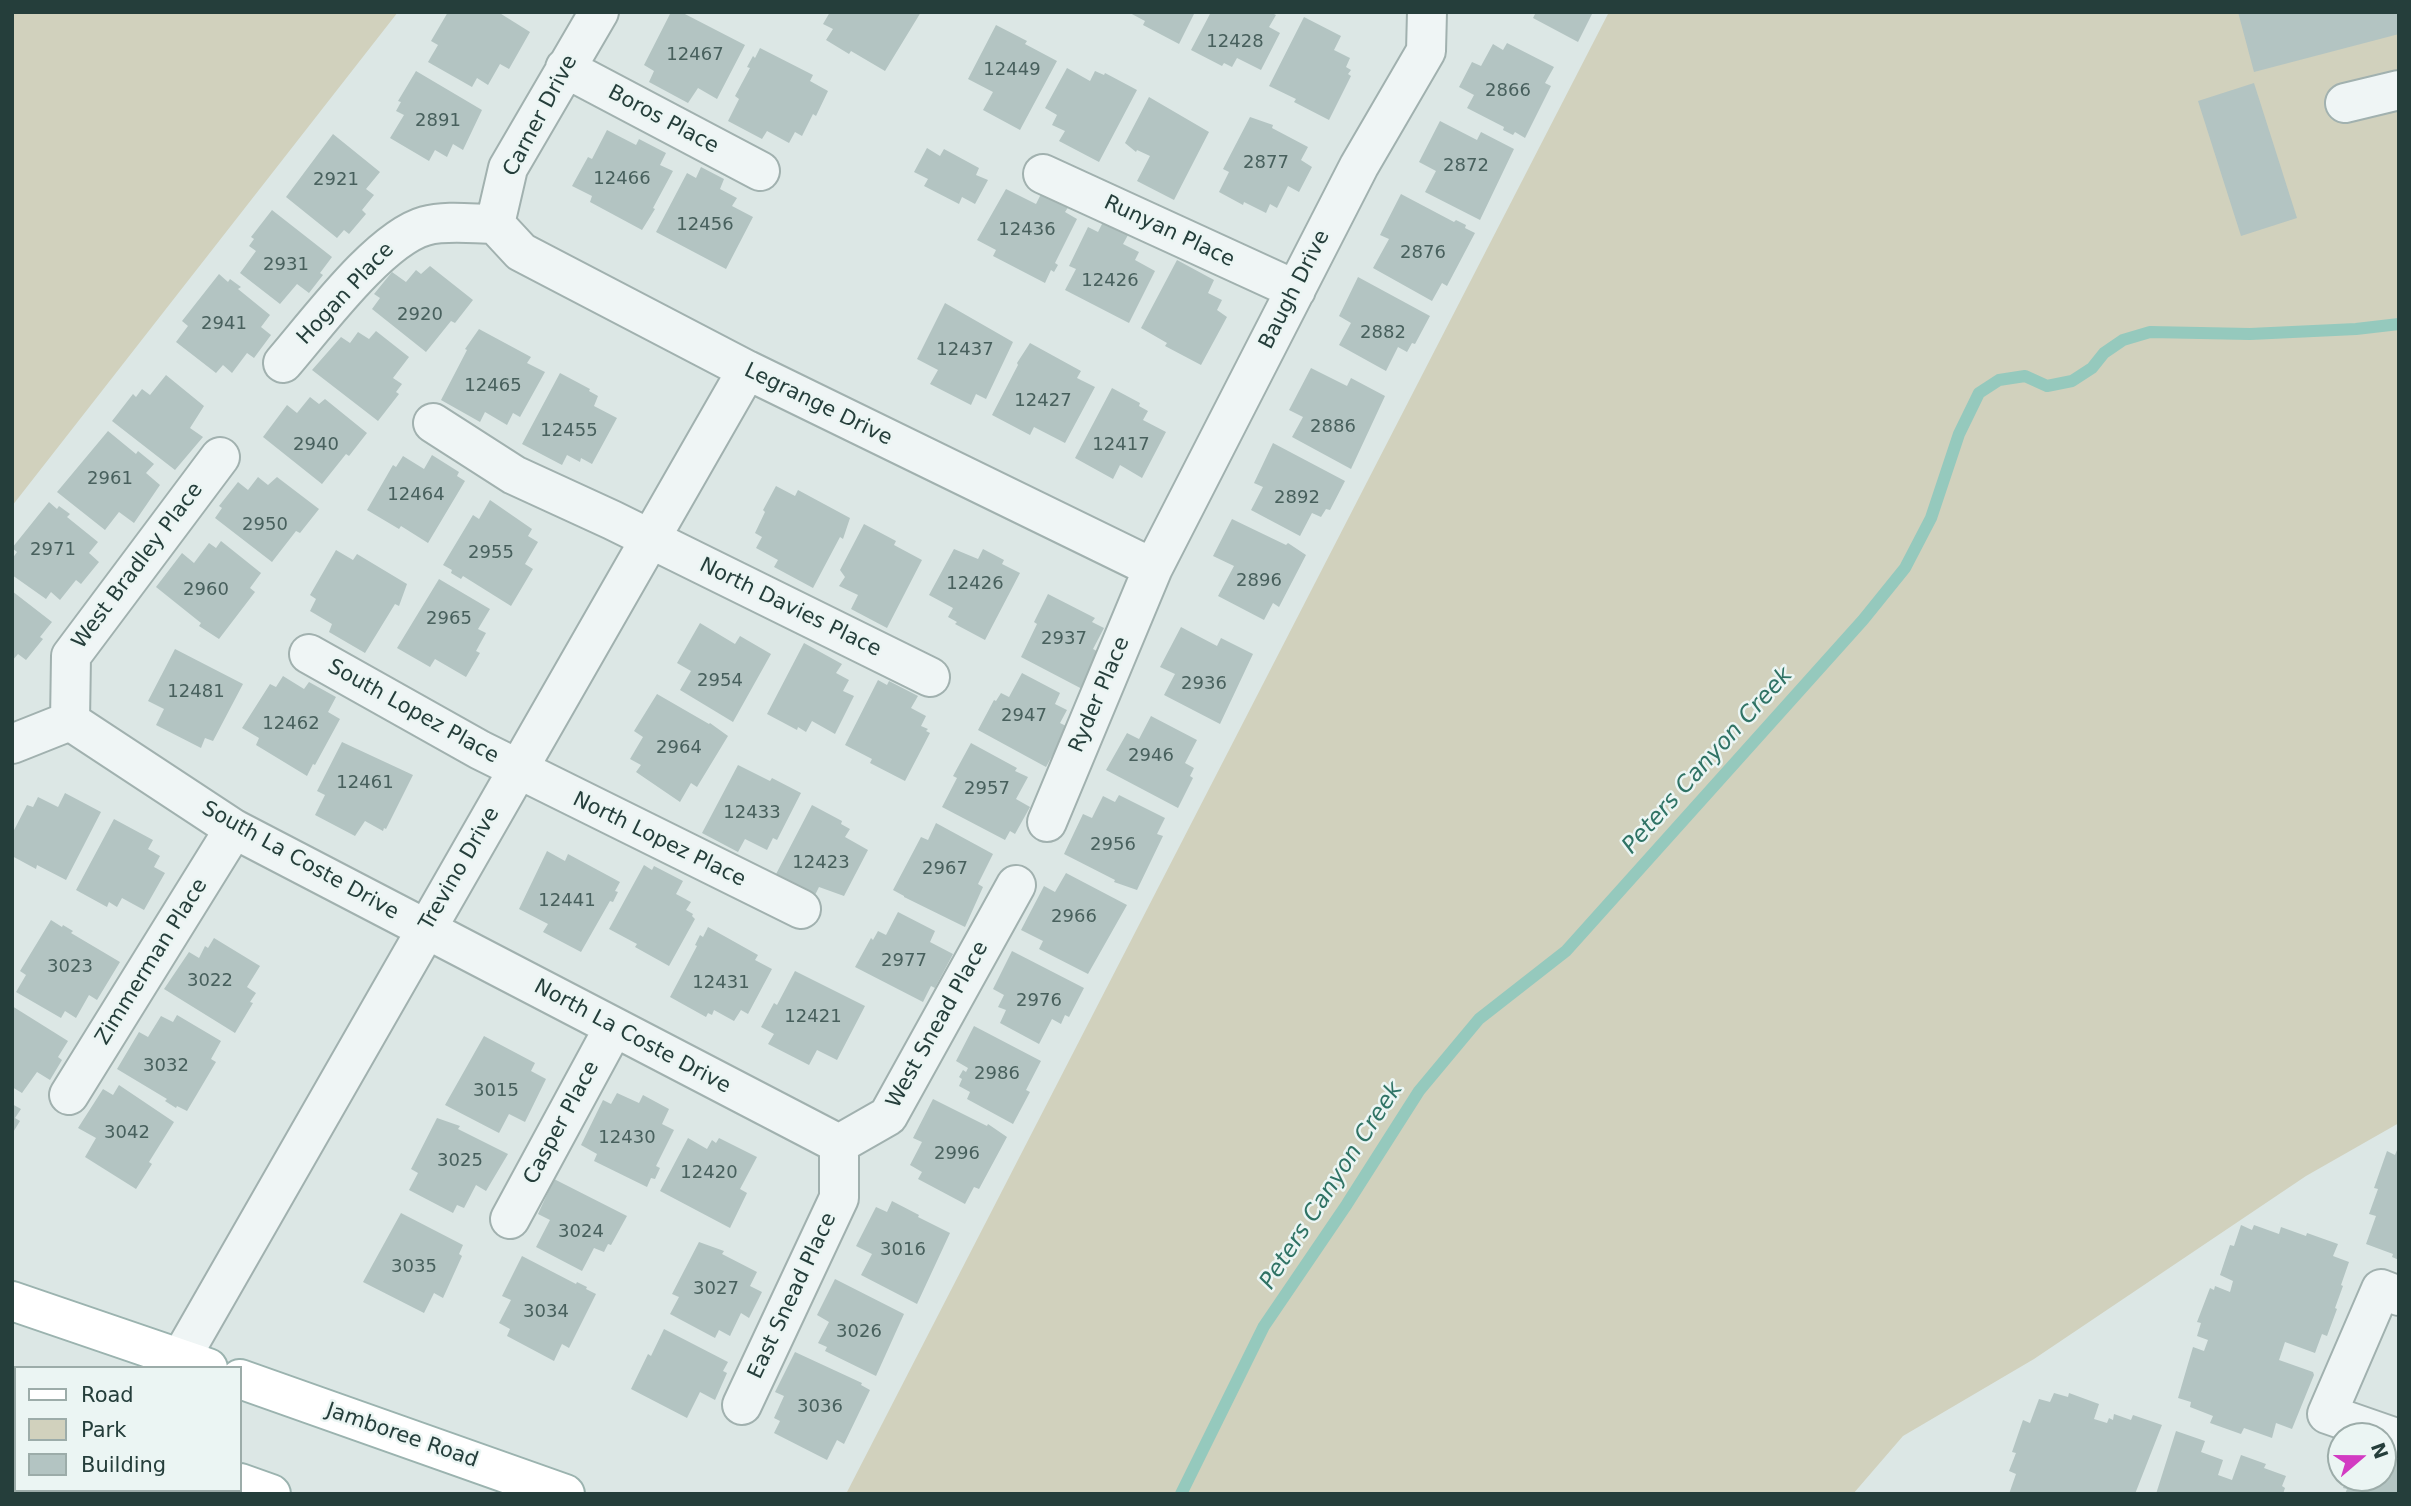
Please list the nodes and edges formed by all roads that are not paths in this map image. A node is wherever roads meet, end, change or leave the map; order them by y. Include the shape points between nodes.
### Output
1 (599, 12) edge
2 (1427, 12) edge
3 (565, 68) junction
4 (2399, 90) edge
5 (2345, 103) dead end
6 (760, 171) dead end
7 (1043, 174) dead end
8 (495, 224) junction
9 (1296, 290) junction
10 (283, 363) dead end
11 (747, 370) junction
12 (433, 423) dead end
13 (220, 457) dead end
14 (650, 539) junction
15 (1153, 568) junction
16 (309, 654) dead end
17 (930, 677) dead end
18 (70, 721) junction
19 (12, 744) edge
20 (517, 769) junction
21 (1047, 822) dead end
22 (234, 829) junction
23 (1016, 885) dead end
24 (801, 909) dead end
25 (426, 929) junction
26 (614, 1027) junction
27 (69, 1095) dead end
28 (839, 1144) junction
29 (510, 1219) dead end
30 (2399, 1296) edge
31 (12, 1301) edge
32 (188, 1364) edge
33 (242, 1380) edge
34 (742, 1405) dead end
35 (2399, 1438) edge
36 (242, 1484) edge
37 (271, 1494) edge
38 (565, 1494) edge

1 - 3 street, Carner Drive
2 - 9 street, Baugh Drive via 1426,51 1359,166
3 - 6 street, Boros Place
3 - 8 street, Carner Drive via 508,168
4 - 5 street
7 - 9 street, Runyan Place
8 - 10 street, Hogan Place via 427,225 402,235 371,261
8 - 11 street, Legrange Drive via 522,252
9 - 15 street, Baugh Drive
11 - 14 street, Trevino Drive
11 - 15 street, Legrange Drive
12 - 14 street, North Davies Place via 514,475
13 - 18 street, West Bradley Place via 71,656
14 - 17 street, North Davies Place
14 - 20 street, Trevino Drive
15 - 21 street, Ryder Place
16 - 20 street, South Lopez Place
18 - 19 street
18 - 22 street, South La Coste Drive
20 - 24 street, North Lopez Place
20 - 25 street, Trevino Drive
22 - 25 street, South La Coste Drive
22 - 27 street, Zimmerman Place
23 - 28 street, West Snead Place via 888,1116
25 - 26 street, North La Coste Drive
25 - 32 street, Trevino Drive
26 - 28 street, North La Coste Drive
26 - 29 street, Casper Place
28 - 34 street, East Snead Place via 839,1198
30 - 35 street via 2381,1289 2327,1414
31 - 32 main road
33 - 38 main road, Jamboree Road
36 - 37 main road

